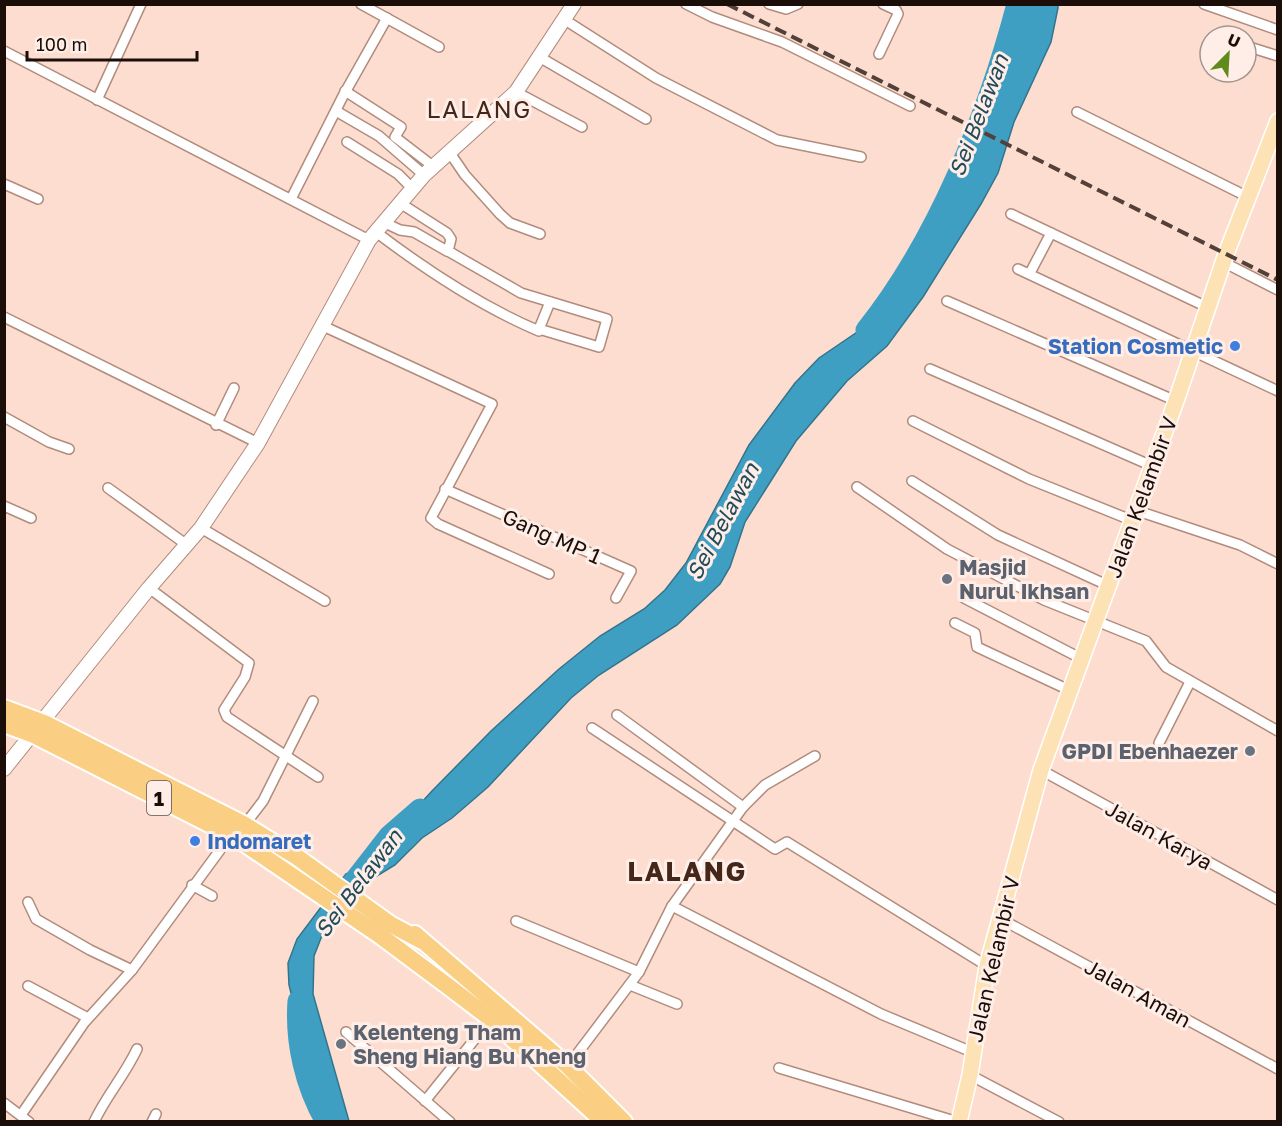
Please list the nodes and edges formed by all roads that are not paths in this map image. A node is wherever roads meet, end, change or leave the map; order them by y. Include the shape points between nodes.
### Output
1 (141, 4) edge
2 (361, 4) edge
3 (574, 4) edge
4 (686, 4) edge
5 (770, 4) edge
6 (798, 4) edge
7 (883, 4) edge
8 (1204, 4) edge
9 (387, 18) junction
10 (565, 20) junction
11 (1278, 30) edge
12 (439, 47) dead end
13 (1258, 49) edge
14 (4, 51) edge
15 (879, 54) dead end
16 (1278, 56) edge
17 (541, 58) junction
18 (345, 91) junction
19 (516, 92) junction
20 (97, 100) junction
21 (910, 106) dead end
22 (336, 111) junction
23 (1077, 112) dead end
24 (646, 119) dead end
25 (1278, 121) edge
26 (582, 127) dead end
27 (392, 141) junction
28 (347, 142) dead end
29 (1273, 144) edge
30 (450, 153) junction
31 (861, 157) dead end
32 (429, 171) junction
33 (4, 184) edge
34 (412, 188) junction
35 (1248, 197) junction
36 (38, 199) dead end
37 (291, 199) junction
38 (399, 202) junction
39 (1011, 214) dead end
40 (376, 231) junction
41 (1051, 233) junction
42 (540, 234) dead end
43 (447, 251) junction
44 (1223, 262) junction
45 (1018, 269) dead end
46 (1030, 273) junction
47 (1278, 290) edge
48 (550, 302) junction
49 (947, 302) dead end
50 (1209, 308) junction
51 (4, 317) edge
52 (323, 326) junction
53 (539, 329) junction
54 (1193, 352) junction
55 (930, 369) dead end
56 (234, 388) dead end
57 (1278, 391) edge
58 (1176, 401) junction
59 (4, 417) edge
60 (914, 421) dead end
61 (216, 425) junction
62 (258, 443) junction
63 (69, 449) dead end
64 (1152, 466) junction
65 (912, 481) dead end
66 (857, 487) dead end
67 (108, 488) dead end
68 (445, 489) junction
69 (4, 506) edge
70 (1133, 515) junction
71 (31, 518) dead end
72 (201, 528) junction
73 (187, 544) junction
74 (1277, 564) edge
75 (549, 573) dead end
76 (1109, 586) junction
77 (149, 588) junction
78 (616, 598) dead end
79 (964, 598) dead end
80 (325, 601) dead end
81 (1094, 622) junction
82 (955, 623) dead end
83 (1082, 659) junction
84 (1190, 682) junction
85 (1071, 691) junction
86 (313, 702) dead end
87 (4, 708) edge
88 (617, 714) dead end
89 (4, 724) edge
90 (592, 728) dead end
91 (39, 729) junction
92 (1278, 731) edge
93 (1159, 743) dead end
94 (286, 754) junction
95 (815, 756) dead end
96 (4, 770) edge
97 (1041, 770) junction
98 (318, 777) dead end
99 (743, 807) junction
100 (732, 822) junction
101 (237, 833) junction
102 (316, 876) junction
103 (192, 885) junction
104 (212, 896) dead end
105 (1278, 900) edge
106 (28, 902) dead end
107 (672, 906) junction
108 (999, 918) junction
109 (516, 921) dead end
110 (389, 926) junction
111 (987, 966) junction
112 (132, 970) junction
113 (639, 972) junction
114 (630, 985) junction
115 (28, 986) dead end
116 (676, 1004) dead end
117 (88, 1018) junction
118 (491, 1019) junction
119 (346, 1032) dead end
120 (137, 1049) dead end
121 (972, 1052) junction
122 (568, 1066) junction
123 (779, 1068) dead end
124 (1278, 1069) edge
125 (970, 1075) junction
126 (425, 1101) junction
127 (4, 1102) edge
128 (25, 1118) edge
129 (603, 1121) edge
130 (94, 1122) edge
131 (450, 1122) edge
132 (624, 1122) edge
133 (959, 1122) edge
134 (1059, 1122) edge

1 - 20 street
2 - 9 street
3 - 10 street
4 - 21 street via 782,42
5 - 6 street via 786,9
7 - 15 street via 898,14
8 - 11 street
9 - 12 street
9 - 18 street
10 - 17 street
10 - 31 street via 656,78 777,140
13 - 16 street
14 - 20 street
17 - 19 street
17 - 24 street
18 - 22 street
18 - 27 street via 401,127
19 - 26 street
19 - 30 street
20 - 37 street
22 - 27 street
22 - 37 street
23 - 35 street
25 - 29 main road, Jalan Kelambir V
27 - 32 street
28 - 34 street via 398,174
29 - 35 main road, Jalan Kelambir V
30 - 32 street
30 - 42 street via 500,214 510,223
32 - 34 street
33 - 36 street
34 - 38 street
35 - 44 main road, Jalan Kelambir V
37 - 40 street
38 - 40 street
38 - 43 street via 449,235
39 - 41 street
40 - 43 street via 414,232
40 - 52 street
40 - 53 street via 490,308
41 - 46 street
41 - 50 street
43 - 48 street via 521,293
44 - 47 street
44 - 50 main road, Jalan Kelambir V
45 - 46 street
46 - 54 street
48 - 53 street
48 - 53 street via 607,319 599,347
49 - 58 street
50 - 54 main road, Jalan Kelambir V
51 - 61 street
52 - 62 street
52 - 68 street via 492,404
54 - 57 street
54 - 58 main road, Jalan Kelambir V
55 - 64 street
56 - 61 street
58 - 64 main road, Jalan Kelambir V
59 - 63 street
60 - 70 street via 1029,479
61 - 62 street
62 - 72 street
64 - 70 main road, Jalan Kelambir V
65 - 76 street via 998,535
66 - 81 street via 947,549
67 - 73 street
68 - 75 street via 433,513 434,522
68 - 78 street, Gang MP 1 via 631,571
69 - 71 street
70 - 74 street via 1240,545
70 - 76 main road, Jalan Kelambir V
72 - 73 street
72 - 80 street
73 - 77 street
76 - 81 main road, Jalan Kelambir V
77 - 91 street
77 - 94 street via 249,663 224,713
79 - 83 street
81 - 83 main road, Jalan Kelambir V
81 - 84 street via 1146,641 1163,664
82 - 85 street via 975,633 977,647
83 - 85 main road, Jalan Kelambir V
84 - 92 street
84 - 93 street
85 - 97 main road, Jalan Kelambir V
86 - 94 street
87 - 91 highway, 1
88 - 99 street
89 - 91 highway, 1
90 - 100 street
91 - 96 street
91 - 101 highway, 1
94 - 98 street
94 - 101 street via 263,801
95 - 99 street via 765,785
97 - 105 street, Jalan Karya
97 - 108 main road, Jalan Kelambir V
99 - 100 street
100 - 107 street
100 - 111 street via 776,850 787,842
101 - 102 highway, 1
101 - 102 highway, 1 via 297,857
101 - 103 street
102 - 110 highway, 1
103 - 104 street
103 - 112 street
106 - 112 street via 36,918
107 - 113 street
107 - 121 street via 881,1014
108 - 111 main road, Jalan Kelambir V
108 - 124 street, Jalan Aman
109 - 113 street
110 - 118 highway, 1
110 - 122 highway, 1 via 422,942
111 - 121 main road, Jalan Kelambir V
112 - 117 street
113 - 114 street
114 - 116 street
114 - 122 street
115 - 117 street
117 - 128 street
118 - 126 street
118 - 129 highway, 1
119 - 126 street
120 - 130 street
121 - 125 main road, Jalan Kelambir V
122 - 132 highway, 1
123 - 133 street
125 - 133 main road, Jalan Kelambir V
125 - 134 street
126 - 131 street
127 - 128 street

